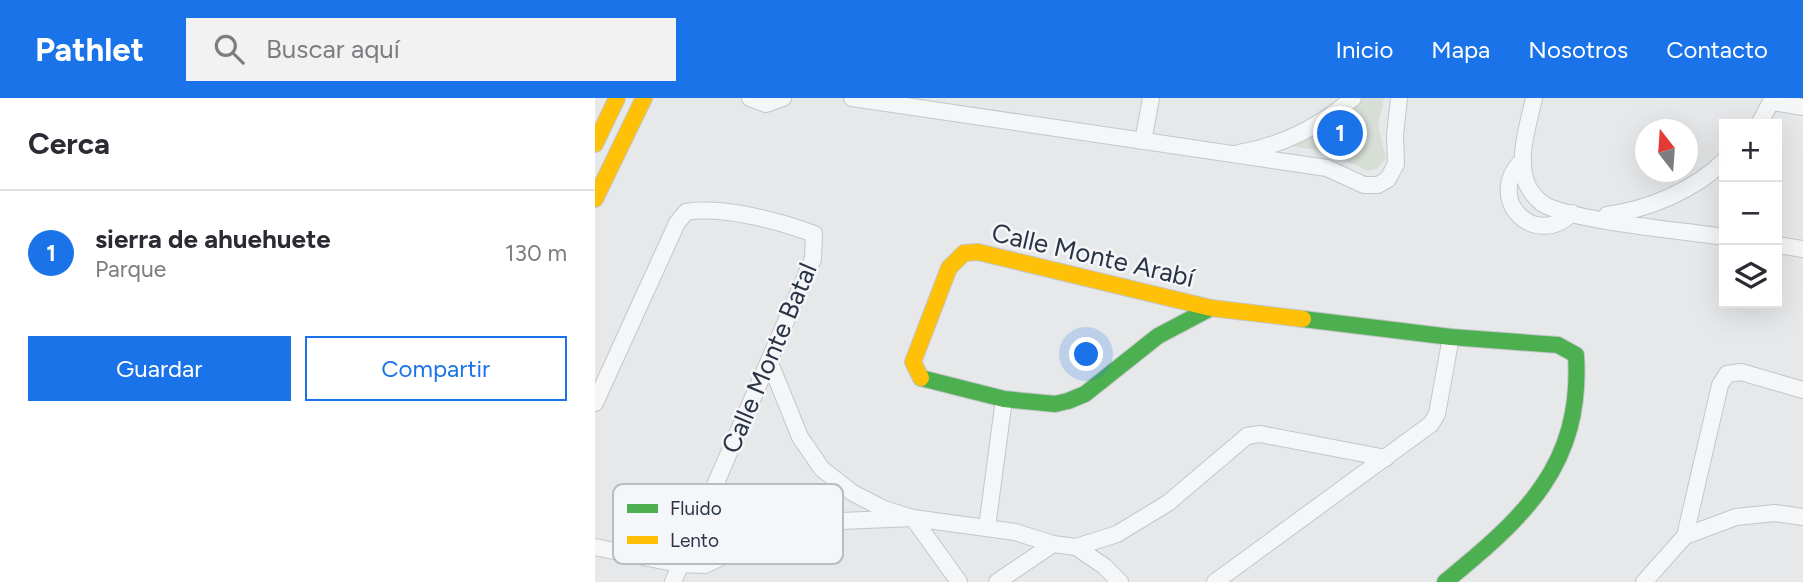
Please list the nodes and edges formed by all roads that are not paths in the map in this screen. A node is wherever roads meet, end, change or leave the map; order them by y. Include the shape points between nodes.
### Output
1 (617, 98) edge
2 (644, 98) edge
3 (750, 98) edge
4 (783, 98) edge
5 (852, 98) edge
6 (1151, 98) edge
7 (1353, 98) edge
8 (1399, 98) edge
9 (1534, 98) edge
10 (1773, 100) edge
11 (1803, 107) edge
12 (1762, 119) edge
13 (1143, 141) junction
14 (595, 144) edge
15 (1226, 155) junction
16 (1523, 161) junction
17 (1719, 164) edge
18 (595, 199) edge
19 (1572, 213) junction
20 (1591, 217) junction
21 (1719, 236) edge
22 (1782, 246) edge
23 (1803, 249) edge
24 (1211, 308) junction
25 (1451, 337) junction
26 (770, 363) junction
27 (1803, 390) edge
28 (1004, 400) junction
29 (595, 403) edge
30 (1386, 458) junction
31 (715, 484) edge
32 (841, 484) edge
33 (843, 485) edge
34 (1803, 517) edge
35 (913, 518) junction
36 (843, 522) edge
37 (987, 527) junction
38 (1685, 536) junction
39 (1053, 544) junction
40 (595, 547) edge
41 (1076, 547) junction
42 (613, 551) edge
43 (678, 564) joint
44 (707, 564) edge
45 (673, 582) edge
46 (959, 582) edge
47 (997, 582) edge
48 (1120, 582) edge
49 (1215, 582) edge
50 (1445, 582) edge
51 (1644, 582) edge

1 - 14 street
2 - 18 street
3 - 4 street via 766,104
5 - 13 street
6 - 13 street
7 - 15 street via 1293,136
8 - 15 street via 1394,169 1378,185 1364,185 1327,168
9 - 16 street
10 - 11 street
10 - 12 street
13 - 15 street
16 - 19 street via 1532,194 1543,204
16 - 19 street via 1508,186 1517,213 1540,226 1558,224
17 - 20 street via 1673,195 1646,206
19 - 20 street
20 - 21 street
22 - 23 street
24 - 25 street, Calle Monte Arabí
24 - 28 street, Calle Monte Arabí via 1158,336 1085,394 1055,404
24 - 28 street, Calle Monte Arabí via 978,252 964,253 949,268 913,362 923,381
25 - 30 street via 1437,414 1431,424
25 - 50 street, Calle Monte Arabí via 1557,345 1576,355 1578,374 1564,450 1544,492 1515,524
26 - 29 street, Calle Monte Batal via 813,259 814,234 788,224 702,209 687,212 677,223
26 - 31 street, Calle Monte Batal
26 - 32 street via 800,437 822,469
27 - 38 street via 1741,372 1727,374 1720,385
28 - 37 street
30 - 41 street via 1260,434 1248,436 1168,503 1117,534
30 - 49 street
33 - 35 street via 884,509
34 - 38 street via 1775,513 1736,517
35 - 36 street
35 - 37 street
35 - 46 street
37 - 39 street
38 - 51 street
39 - 41 street
39 - 47 street
40 - 42 street
41 - 48 street
43 - 44 street
43 - 45 street, Calle Monte Batal

